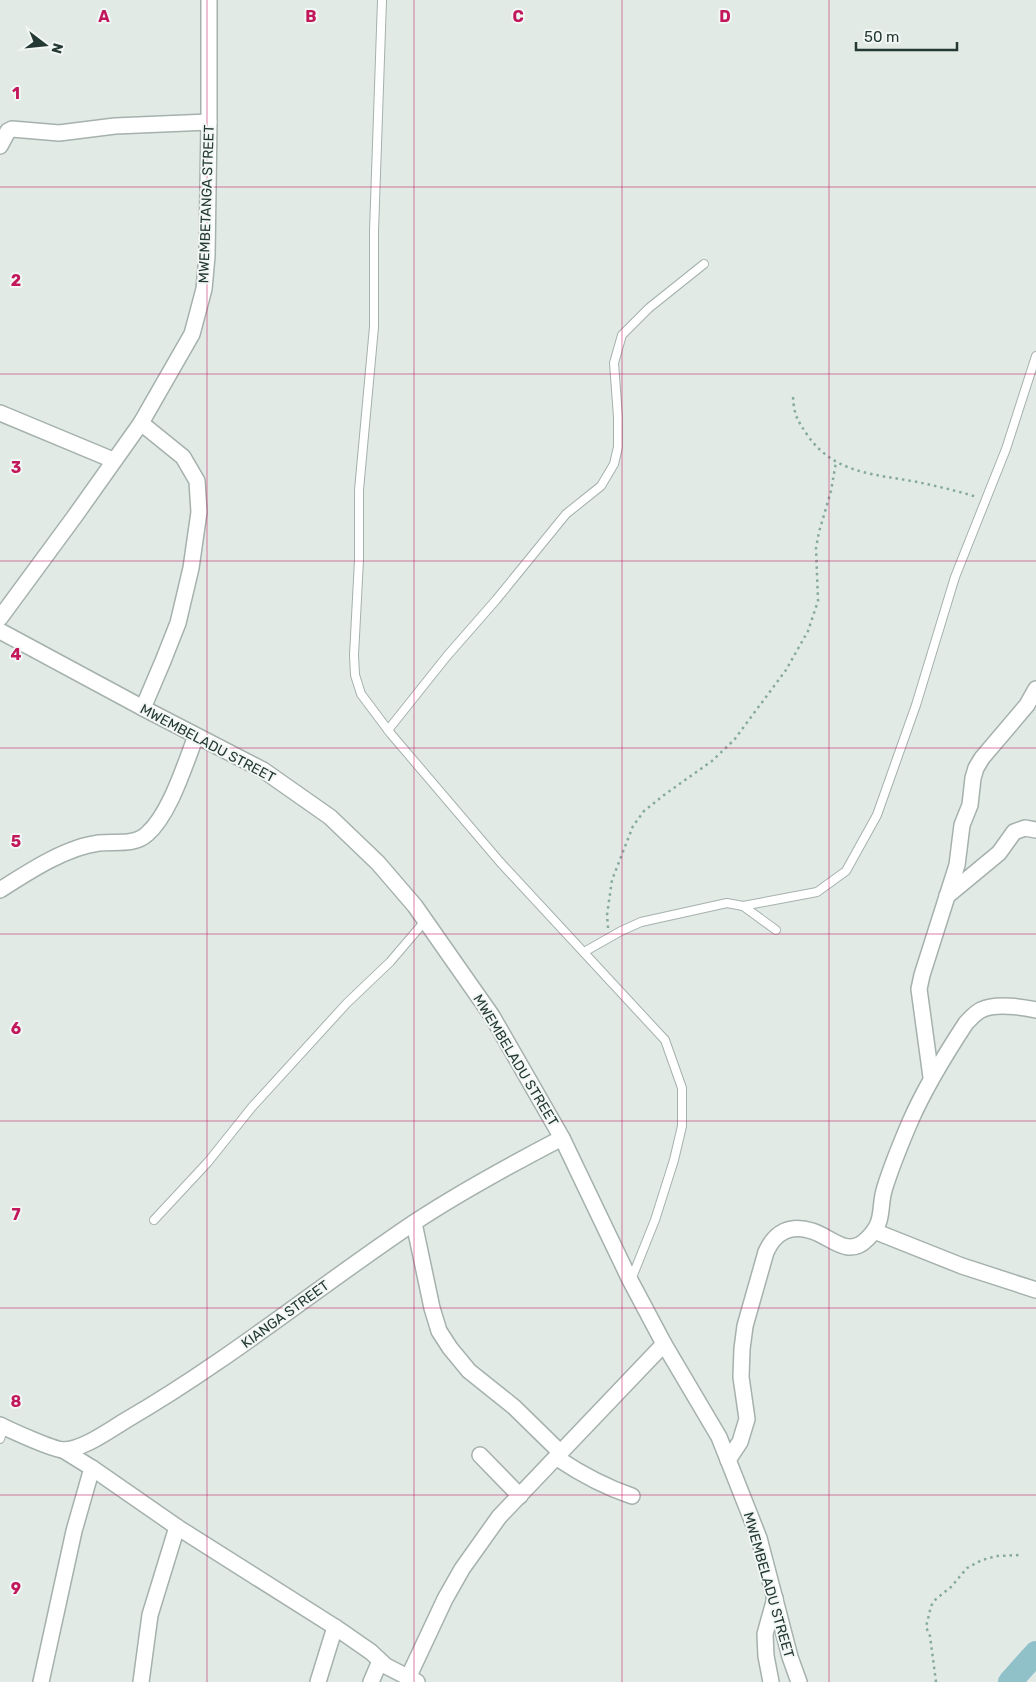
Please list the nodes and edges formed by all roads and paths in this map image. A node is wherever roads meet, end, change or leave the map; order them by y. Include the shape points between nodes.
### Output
1 (209, 0) edge
2 (382, 0) edge
3 (210, 122) junction
4 (0, 146) edge
5 (704, 264) dead end
6 (1036, 356) edge
7 (793, 398) dead end
8 (0, 413) edge
9 (140, 423) junction
10 (113, 460) junction
11 (836, 462) junction
12 (986, 500) junction
13 (1, 629) edge
14 (1036, 689) edge
15 (143, 708) junction
16 (388, 730) junction
17 (196, 736) junction
18 (1036, 830) edge
19 (0, 890) edge
20 (947, 896) junction
21 (743, 906) junction
22 (425, 921) junction
23 (776, 930) dead end
24 (608, 938) junction
25 (584, 952) junction
26 (1036, 1010) edge
27 (931, 1078) junction
28 (562, 1138) junction
29 (154, 1220) dead end
30 (414, 1223) junction
31 (874, 1231) junction
32 (630, 1280) junction
33 (1036, 1290) edge
34 (664, 1344) junction
35 (1, 1430) edge
36 (63, 1450) junction
37 (480, 1455) dead end
38 (559, 1456) junction
39 (728, 1460) junction
40 (92, 1468) junction
41 (520, 1496) junction
42 (632, 1496) dead end
43 (177, 1527) junction
44 (1020, 1555) dead end
45 (775, 1598) junction
46 (335, 1627) junction
47 (380, 1661) junction
48 (413, 1680) edge
49 (41, 1682) edge
50 (141, 1682) edge
51 (318, 1682) edge
52 (371, 1682) edge
53 (771, 1682) edge
54 (799, 1682) edge
55 (936, 1682) edge

1 - 3 street, MWEMBETANGA STREET
2 - 16 lane via 374,327 359,490 354,655 355,675 361,694
3 - 4 street via 114,126 59,133 12,130 8,131
3 - 9 street, MWEMBETANGA STREET via 204,289 192,334
5 - 16 lane via 648,308 622,335 614,363 618,447 614,464 601,486 566,514
6 - 12 lane
7 - 11 path via 794,412 800,424 815,446
8 - 10 street
9 - 10 street, MWEMBETANGA STREET
9 - 15 street via 182,457 197,480 199,512 191,568 178,623
10 - 13 street, MWEMBETANGA STREET
11 - 12 path via 860,472 917,482
11 - 24 path via 818,532 818,601 808,631 786,670 734,740 712,762 644,812 633,826 612,880 607,915
12 - 21 lane via 955,576 916,705 877,815 846,871 817,892
13 - 15 street, MWEMBELADU STREET
14 - 20 street via 1027,705 976,768 970,805 962,825 957,865
15 - 17 street, MWEMBELADU STREET
16 - 25 lane via 500,862
17 - 19 street via 170,801 146,835 134,842 98,843 62,854
17 - 22 street, MWEMBELADU STREET via 263,770 330,817 378,863
18 - 20 street via 1025,828 1014,832 999,853
20 - 27 street via 920,989
21 - 23 lane
21 - 24 lane via 727,904 641,922
22 - 28 street, MWEMBELADU STREET via 492,1016
22 - 29 lane via 390,962 347,1003
24 - 25 lane
25 - 32 lane via 665,1040 682,1088 682,1126 674,1160 655,1220
26 - 27 street via 1020,1007 983,1009 966,1023
27 - 31 street via 884,1188 880,1224
28 - 30 street, KIANGA STREET via 475,1184
28 - 32 street, MWEMBELADU STREET
30 - 36 street, KIANGA STREET via 220,1361 86,1444
30 - 38 street via 439,1331 469,1371 514,1407
31 - 33 street via 962,1266
31 - 39 street via 866,1240 845,1247 813,1231 795,1228 780,1233 770,1242 745,1326 742,1348 741,1378 747,1419 740,1442
32 - 34 street, MWEMBELADU STREET
34 - 38 street
34 - 39 street, MWEMBELADU STREET via 706,1414
35 - 36 street
36 - 40 street
37 - 41 street
38 - 41 street
38 - 42 street via 586,1477
39 - 45 street, MWEMBELADU STREET via 759,1538
40 - 43 street
40 - 49 street via 74,1531
41 - 48 street via 499,1517 462,1569 445,1599
43 - 46 street
43 - 50 street via 150,1616
44 - 55 path via 997,1556 967,1568 931,1606 926,1627
45 - 53 street via 765,1634
45 - 54 street, MWEMBELADU STREET
46 - 47 street
46 - 51 street
47 - 48 street
47 - 52 street

